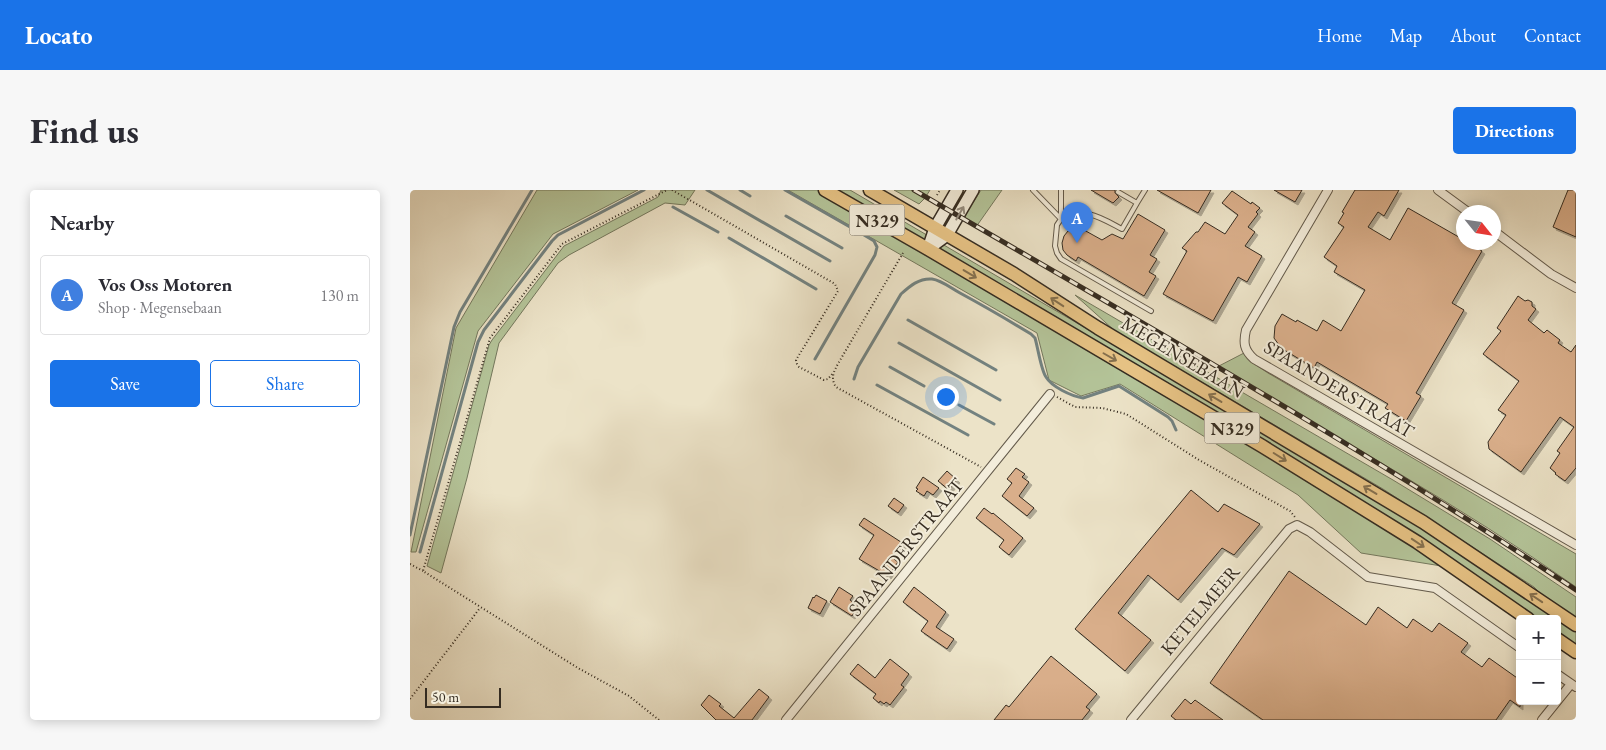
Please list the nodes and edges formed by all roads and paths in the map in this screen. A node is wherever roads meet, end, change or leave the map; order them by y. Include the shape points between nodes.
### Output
1 (667, 190) edge
2 (672, 190) edge
3 (825, 190) edge
4 (870, 190) edge
5 (940, 190) edge
6 (957, 190) edge
7 (973, 190) edge
8 (1033, 190) edge
9 (1061, 190) edge
10 (1145, 190) edge
11 (1328, 190) edge
12 (1438, 190) edge
13 (1118, 192) dead end
14 (937, 195) dead end
15 (1137, 203) junction
16 (1458, 205) edge
17 (1061, 218) junction
18 (935, 228) junction
19 (947, 235) junction
20 (1501, 236) edge
21 (928, 249) junction
22 (903, 253) dead end
23 (1576, 288) edge
24 (1151, 311) dead end
25 (833, 373) junction
26 (1050, 394) joint
27 (988, 472) junction
28 (1297, 525) junction
29 (1576, 545) edge
30 (410, 564) edge
31 (423, 571) junction
32 (480, 607) junction
33 (1522, 615) edge
34 (1576, 625) edge
35 (1561, 642) edge
36 (1516, 645) edge
37 (1576, 652) edge
38 (1561, 677) edge
39 (1574, 686) edge
40 (410, 699) edge
41 (659, 720) edge
42 (786, 720) edge
43 (1131, 720) edge
44 (1542, 720) edge

1 - 31 path via 562,244 490,338
2 - 25 path via 835,284 838,291 796,360 800,367 824,380
3 - 21 main road, MEGENSEBAAN / N329
4 - 18 main road, MEGENSEBAAN / N329
5 - 14 path
6 - 18 main road
19 -> 7 main road
8 - 17 lane
9 - 17 lane
10 - 15 lane
11 - 29 street, SPAANDERSTRAAT via 1246,330 1243,341 1246,352
12 - 16 street
13 - 15 lane
15 - 17 lane via 1122,229 1086,212
17 - 24 lane via 1055,246 1061,259
18 - 19 main road, MEGENSEBAAN / N329
18 - 21 main road
19 - 21 main road
34 -> 19 main road, MEGENSEBAAN / N329 via 1423,522
20 - 23 street via 1551,274
21 -> 33 main road, MEGENSEBAAN / N329 via 1262,446 1417,542
22 - 25 path
25 - 27 path via 836,387
26 - 27 street, SPAANDERSTRAAT
26 - 28 path via 1075,407 1102,408 1126,414 1290,511
27 - 42 street, SPAANDERSTRAAT
28 - 36 street via 1368,576 1435,588
28 - 43 street, KETELMEER via 1289,529
30 - 31 path
31 - 32 path
32 - 40 path
32 - 41 path via 629,696
35 - 37 main road
38 - 39 street
39 - 44 street

